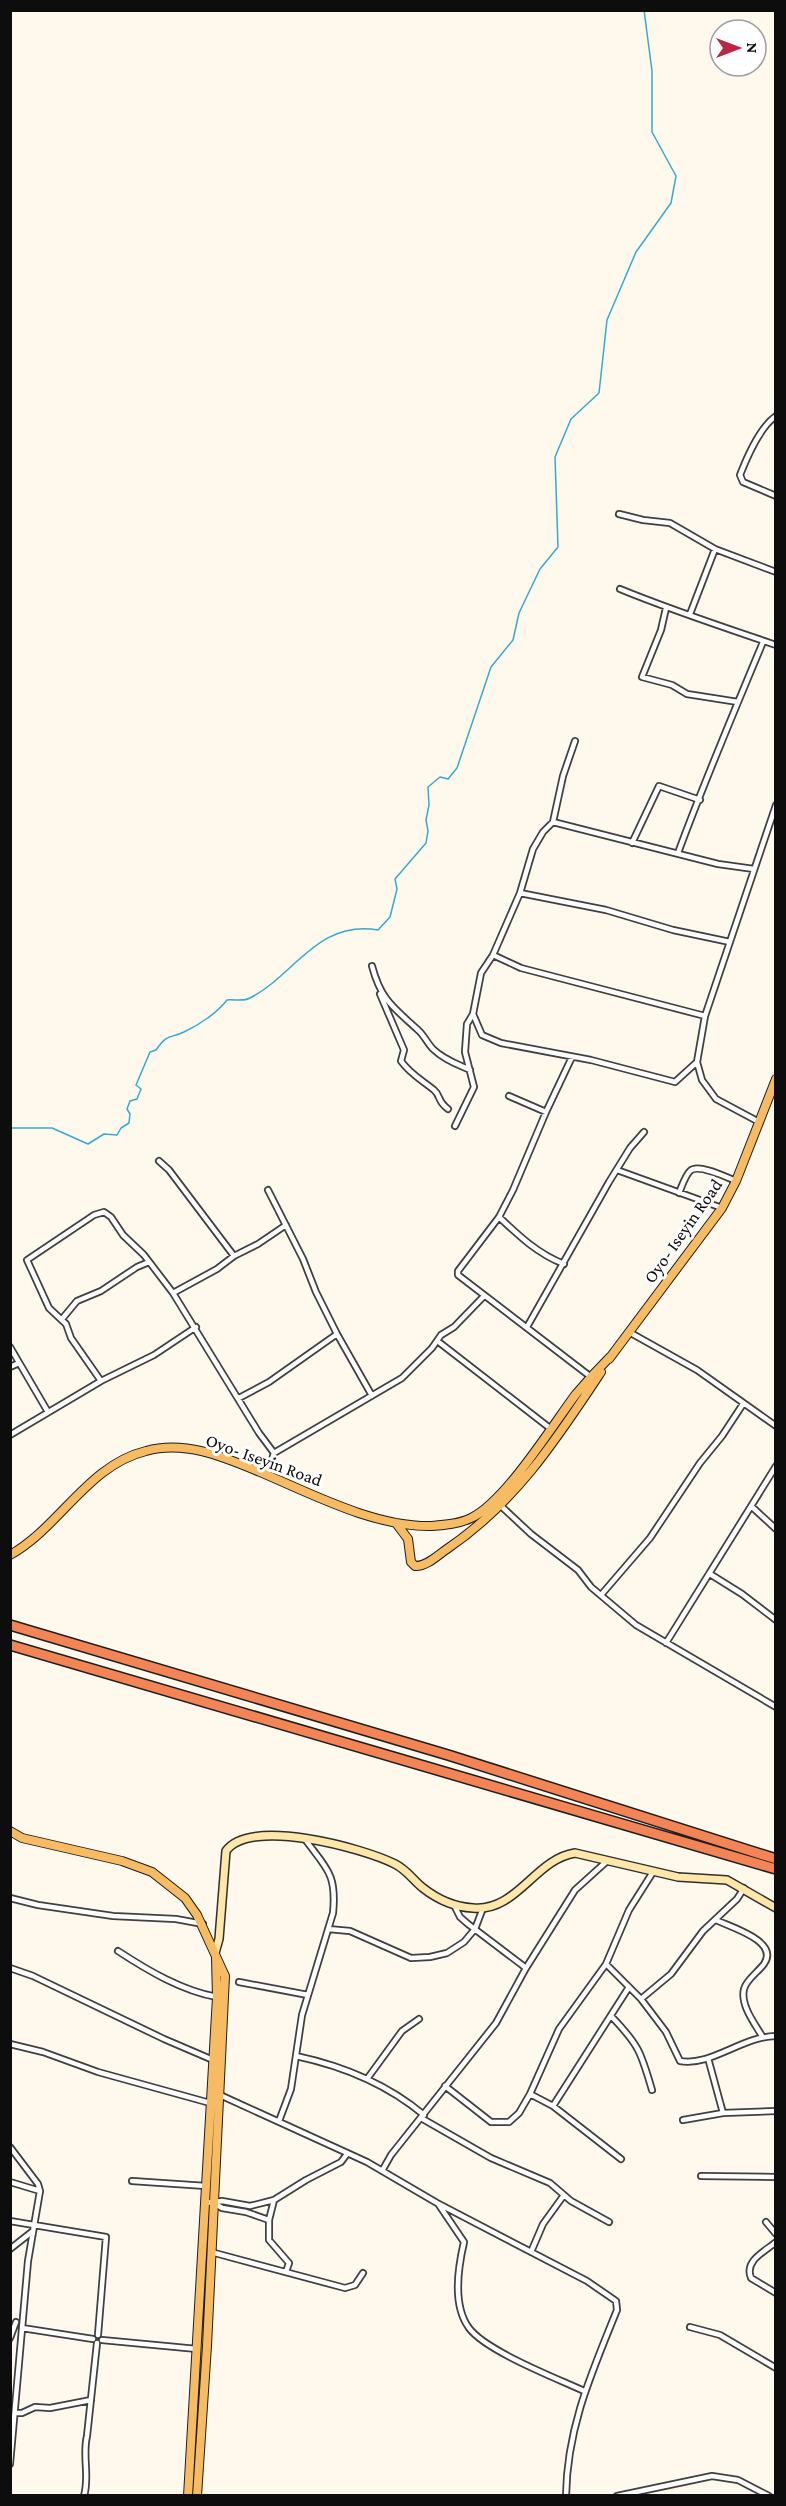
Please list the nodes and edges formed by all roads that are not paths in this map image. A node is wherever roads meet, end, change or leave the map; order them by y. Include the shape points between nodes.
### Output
1 (776, 416) edge
2 (776, 496) edge
3 (619, 514) dead end
4 (715, 549) junction
5 (776, 572) edge
6 (620, 589) dead end
7 (666, 608) junction
8 (690, 614) junction
9 (763, 642) junction
10 (776, 645) edge
11 (738, 702) junction
12 (575, 741) dead end
13 (700, 800) junction
14 (776, 805) edge
15 (553, 822) junction
16 (632, 843) junction
17 (678, 853) junction
18 (754, 869) junction
19 (520, 893) junction
20 (730, 942) junction
21 (494, 955) junction
22 (372, 966) dead end
23 (378, 989) junction
24 (473, 1014) junction
25 (705, 1016) junction
26 (572, 1057) junction
27 (697, 1062) junction
28 (470, 1070) junction
29 (776, 1079) edge
30 (509, 1096) dead end
31 (448, 1109) dead end
32 (546, 1113) junction
33 (759, 1122) junction
34 (454, 1126) dead end
35 (644, 1132) dead end
36 (159, 1161) dead end
37 (617, 1170) junction
38 (736, 1181) junction
39 (268, 1190) dead end
40 (679, 1193) junction
41 (722, 1208) junction
42 (499, 1216) junction
43 (286, 1225) junction
44 (234, 1256) junction
45 (149, 1262) junction
46 (564, 1264) junction
47 (173, 1293) junction
48 (484, 1296) junction
49 (62, 1319) junction
50 (196, 1327) junction
51 (527, 1327) junction
52 (629, 1332) junction
53 (337, 1334) junction
54 (440, 1343) dead end
55 (10, 1347) edge
56 (610, 1357) junction
57 (19, 1363) junction
58 (10, 1367) edge
59 (591, 1377) junction
60 (101, 1382) junction
61 (371, 1394) junction
62 (239, 1398) junction
63 (743, 1404) junction
64 (48, 1412) junction
65 (776, 1426) edge
66 (551, 1429) junction
67 (10, 1435) edge
68 (274, 1453) junction
69 (776, 1466) edge
70 (267, 1475) junction
71 (501, 1506) junction
72 (750, 1506) junction
73 (396, 1523) junction
74 (776, 1529) edge
75 (12, 1550) edge
76 (710, 1574) junction
77 (601, 1595) junction
78 (776, 1620) edge
79 (10, 1625) edge
80 (666, 1643) junction
81 (10, 1645) edge
82 (776, 1707) edge
83 (10, 1831) edge
84 (304, 1838) junction
85 (776, 1859) edge
86 (606, 1862) junction
87 (776, 1869) edge
88 (653, 1872) junction
89 (744, 1888) junction
90 (10, 1898) edge
91 (454, 1905) junction
92 (483, 1908) junction
93 (776, 1908) edge
94 (716, 1920) junction
95 (202, 1924) junction
96 (328, 1929) junction
97 (475, 1929) junction
98 (118, 1951) dead end
99 (215, 1953) junction
100 (606, 1964) junction
101 (10, 1968) edge
102 (526, 1968) junction
103 (239, 1982) dead end
104 (629, 1987) junction
105 (308, 1995) junction
106 (217, 1997) junction
107 (641, 1999) junction
108 (611, 2016) junction
109 (419, 2019) dead end
110 (762, 2036) junction
111 (776, 2037) edge
112 (10, 2044) edge
113 (296, 2056) junction
114 (708, 2058) junction
115 (213, 2060) junction
116 (367, 2079) junction
117 (445, 2086) junction
118 (652, 2090) dead end
119 (530, 2094) junction
120 (220, 2095) junction
121 (210, 2103) junction
122 (553, 2106) junction
123 (776, 2111) edge
124 (723, 2113) junction
125 (423, 2116) junction
126 (683, 2120) dead end
127 (279, 2121) junction
128 (10, 2147) edge
129 (347, 2154) junction
130 (621, 2159) dead end
131 (382, 2171) junction
132 (701, 2176) dead end
133 (776, 2177) edge
134 (132, 2181) dead end
135 (10, 2182) edge
136 (206, 2186) junction
137 (40, 2191) junction
138 (564, 2195) junction
139 (274, 2200) junction
140 (205, 2203) junction
141 (437, 2203) junction
142 (214, 2204) junction
143 (269, 2220) junction
144 (10, 2221) edge
145 (609, 2222) dead end
146 (766, 2222) dead end
147 (34, 2228) junction
148 (776, 2234) edge
149 (776, 2242) edge
150 (10, 2249) edge
151 (211, 2252) junction
152 (531, 2252) junction
153 (286, 2272) junction
154 (363, 2273) dead end
155 (776, 2293) edge
156 (13, 2321) edge
157 (23, 2325) junction
158 (690, 2327) dead end
159 (10, 2338) edge
160 (97, 2341) junction
161 (197, 2349) junction
162 (776, 2368) edge
163 (584, 2391) junction
164 (91, 2400) junction
165 (15, 2413) junction
166 (10, 2464) edge
167 (634, 2494) edge
168 (84, 2496) edge
169 (188, 2496) edge
170 (196, 2496) edge
171 (566, 2496) edge
172 (617, 2496) edge
173 (769, 2496) edge

1 - 2 street via 763,429 740,475 743,482
3 - 4 street via 670,523
4 - 5 street
4 - 8 street
6 - 7 street
7 - 8 street
7 - 11 street via 642,677 672,685 687,694
8 - 9 street
9 - 10 street
9 - 11 street
11 - 13 street
12 - 15 street
13 - 16 street via 659,786
13 - 17 street
14 - 18 street
15 - 16 street
15 - 19 street via 533,849
16 - 17 street
17 - 18 street
18 - 20 street
19 - 20 street
19 - 21 street
20 - 25 street
21 - 24 street via 481,973
21 - 25 street via 521,968
22 - 23 street
23 - 28 street via 433,1048
23 - 31 street via 404,1050 401,1061 435,1091 439,1102
24 - 26 street via 482,1035 501,1043
24 - 28 street via 467,1024 465,1052
25 - 27 street
26 - 27 street via 675,1082
26 - 32 street
27 - 33 street via 702,1080 716,1099
28 - 34 street via 474,1088
29 - 33 main road, Oyo- Iseyin Road
30 - 32 street
32 - 42 street
33 - 38 main road, Oyo- Iseyin Road
35 - 37 street
36 - 44 street
37 - 40 street
37 - 46 street
38 - 40 street via 694,1169
38 - 41 main road, Oyo- Iseyin Road
39 - 43 street
40 - 41 street
41 - 52 main road, Oyo- Iseyin Road
42 - 46 street via 521,1239
42 - 48 street via 458,1271
43 - 44 street
43 - 53 street
44 - 47 street
45 - 47 street
45 - 49 street via 77,1301
45 - 49 street via 111,1217 104,1212 94,1215 30,1257 28,1264 49,1308
46 - 51 street
47 - 50 street
48 - 51 street
48 - 61 street via 402,1378
49 - 60 street
50 - 60 street via 154,1355
50 - 62 street
51 - 59 street
52 - 56 main road, Oyo- Iseyin Road
52 - 63 street via 697,1370
53 - 61 street
53 - 62 street
54 - 66 street
55 - 57 street
56 - 59 main road, Oyo- Iseyin Road
56 - 71 main road, Oyo- Iseyin Road via 546,1450
57 - 58 street
57 - 64 street
59 - 66 main road, Oyo- Iseyin Road
60 - 64 street
61 - 68 street
62 - 68 street
63 - 65 street
63 - 77 street via 650,1539
64 - 67 street
66 - 73 main road, Oyo- Iseyin Road via 507,1486 472,1518 445,1525
68 - 70 street
69 - 72 street
70 - 73 main road, Oyo- Iseyin Road
70 - 75 main road, Oyo- Iseyin Road via 207,1452 183,1448 147,1450 131,1455 99,1476 41,1532
71 - 73 main road, Oyo- Iseyin Road via 469,1534 419,1566 411,1562 408,1539
71 - 77 street via 578,1570
72 - 74 street
72 - 76 street
76 - 78 street
76 - 80 street
77 - 80 street via 636,1625
79 - 85 highway via 448,1755
80 - 82 street
81 - 87 highway
83 - 95 main road via 22,1838 122,1861 152,1872 184,1898
84 - 91 street via 384,1859 424,1889
84 - 96 street via 333,1881 333,1913
84 - 99 street via 248,1838 226,1851
86 - 88 street
86 - 92 street via 566,1854 510,1897
86 - 102 street via 574,1890
88 - 89 street via 727,1880
88 - 100 street via 629,1910
89 - 93 street
89 - 94 street
90 - 95 street via 113,1916
91 - 92 street
91 - 97 street via 460,1917
92 - 97 street
94 - 107 street via 671,1974
94 - 110 street via 761,1942 766,1950 766,1961 743,1992 749,2015
95 - 99 main road
96 - 97 street via 350,1931 411,1958 447,1953
96 - 105 street
97 - 102 street
98 - 106 street via 168,1979
99 - 106 main road
99 - 120 main road via 225,1976 226,1990
100 - 104 street
100 - 119 street via 559,2029
101 - 115 street
102 - 117 street via 496,2023
103 - 105 street
104 - 107 street
104 - 108 street
105 - 113 street
106 - 115 main road
107 - 114 street via 666,2032 680,2061
108 - 118 street via 642,2054
108 - 122 street
109 - 116 street via 402,2031
110 - 111 street
110 - 114 street
112 - 121 street
113 - 116 street via 341,2067
113 - 127 street via 291,2089
114 - 124 street
115 - 121 main road
116 - 125 street
117 - 119 street via 491,2122 499,2123 509,2122 519,2113
117 - 125 street
119 - 122 street
120 - 127 street
120 - 142 main road
121 - 136 main road
122 - 130 street
123 - 124 street
124 - 126 street
125 - 131 street
125 - 138 street via 491,2158 542,2178
127 - 129 street
128 - 137 street
129 - 131 street
129 - 139 street via 341,2162
131 - 141 street
132 - 133 street
134 - 136 street
135 - 137 street
136 - 140 main road
137 - 147 street
138 - 145 street
138 - 152 street via 543,2224
139 - 142 street via 250,2206 222,2201
139 - 143 street
140 - 142 street
140 - 161 main road
141 - 152 street
141 - 163 street via 464,2242 459,2301 469,2328 500,2351
142 - 143 street
142 - 151 main road
143 - 153 street via 269,2240 289,2263
144 - 147 street
146 - 148 street
147 - 150 street
147 - 157 street
147 - 160 street via 106,2238
149 - 155 street via 749,2269 752,2278
151 - 153 street
151 - 170 main road
152 - 163 street via 587,2281 618,2305
153 - 154 street via 351,2288
156 - 157 street
156 - 159 street
157 - 160 street
157 - 165 street
158 - 162 street via 720,2336
160 - 161 street
160 - 164 street
161 - 169 main road
163 - 171 street via 570,2443
164 - 165 street
164 - 168 street via 84,2450
165 - 166 street
167 - 172 street
167 - 173 street via 712,2476 738,2480

